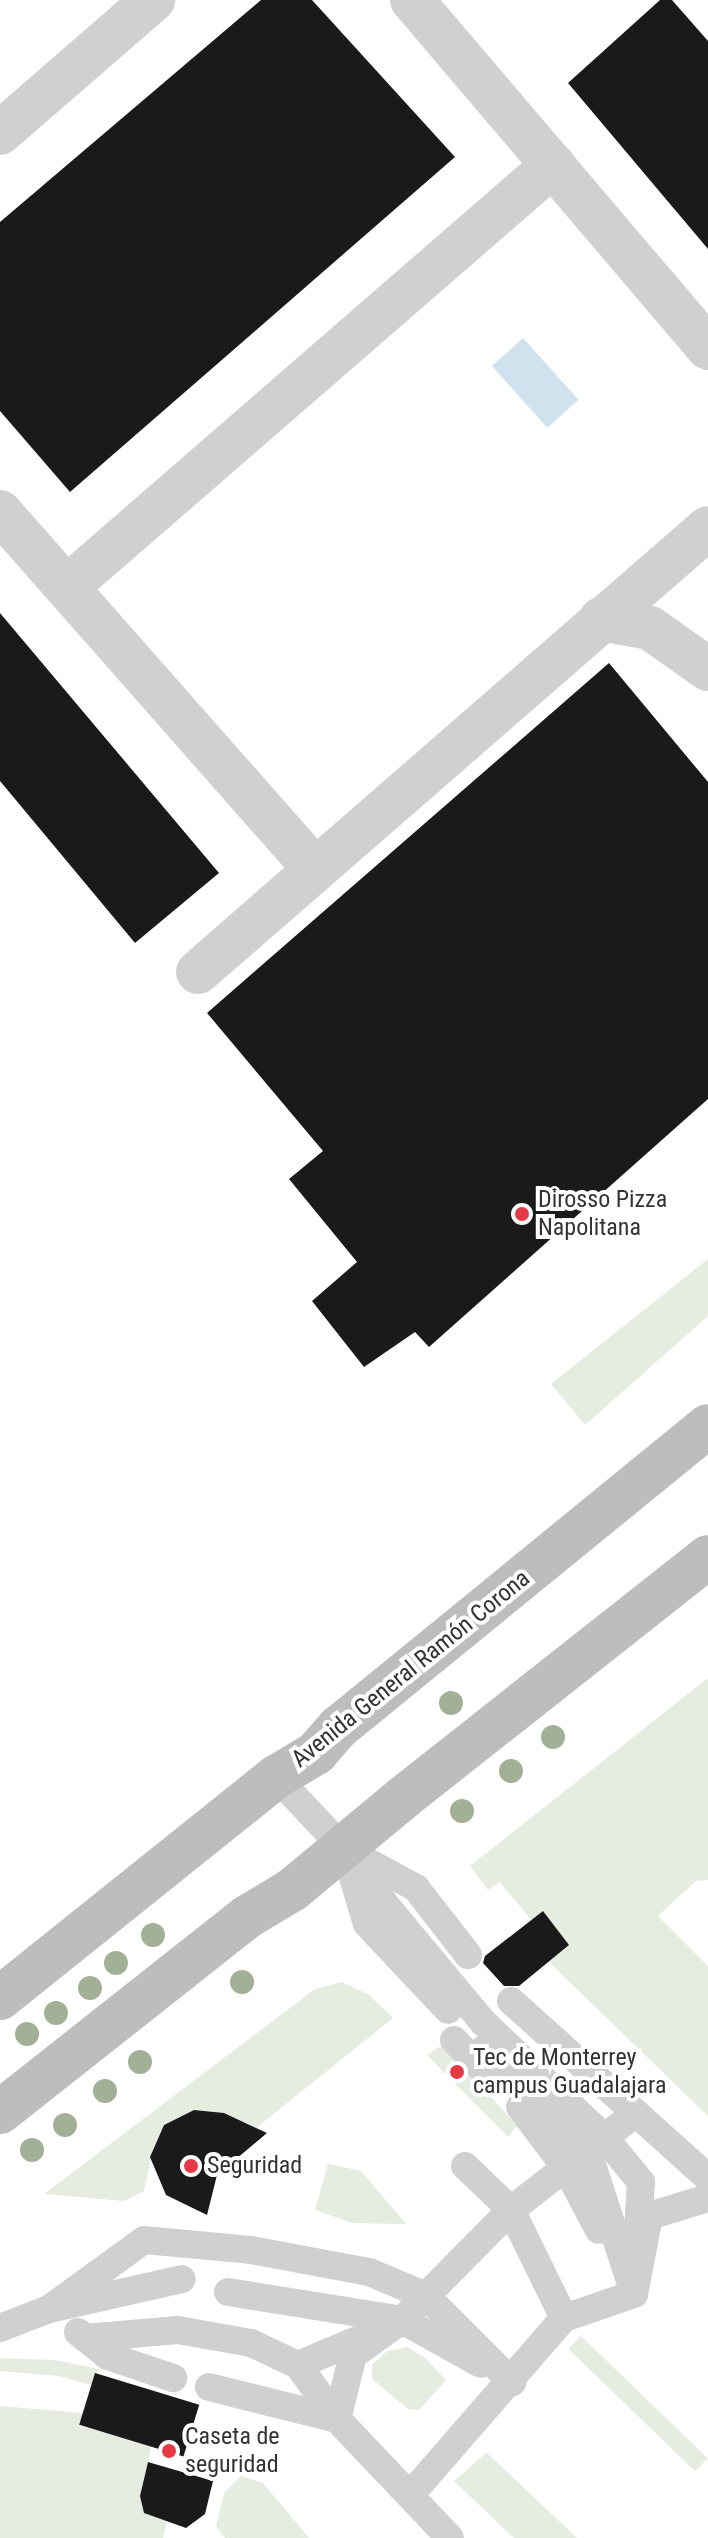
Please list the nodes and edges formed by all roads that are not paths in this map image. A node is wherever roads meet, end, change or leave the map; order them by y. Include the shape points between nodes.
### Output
1 (153, 0) edge
2 (412, 0) edge
3 (0, 133) edge
4 (553, 165) junction
5 (708, 348) edge
6 (0, 512) edge
7 (708, 528) edge
8 (67, 587) junction
9 (601, 619) junction
10 (708, 669) edge
11 (315, 869) junction
12 (198, 972) dead end
13 (703, 1441) edge
14 (708, 1557) edge
15 (276, 1777) junction
16 (344, 1849) junction
17 (468, 1955) dead end
18 (0, 1998) edge
19 (511, 2001) dead end
20 (454, 2040) dead end
21 (0, 2112) edge
22 (636, 2113) junction
23 (586, 2153) junction
24 (465, 2166) dead end
25 (708, 2178) edge
26 (708, 2198) edge
27 (511, 2210) junction
28 (182, 2279) dead end
29 (228, 2292) dead end
30 (634, 2294) junction
31 (426, 2296) junction
32 (49, 2309) junction
33 (564, 2318) junction
34 (402, 2320) junction
35 (0, 2328) edge
36 (85, 2338) junction
37 (298, 2365) junction
38 (173, 2378) dead end
39 (512, 2382) junction
40 (209, 2387) dead end
41 (337, 2419) junction
42 (411, 2494) junction
43 (450, 2538) edge

1 - 3 street
2 - 4 street
4 - 5 street
4 - 8 street
6 - 8 street
7 - 9 street
8 - 11 street
9 - 10 street via 650,628
9 - 11 street
11 - 12 street
13 - 15 main road, Avenida General Ramón Corona via 339,1727 316,1753
14 - 16 main road
15 - 16 lane
15 - 18 main road, Avenida General Ramón Corona
16 - 17 lane via 416,1888
16 - 21 main road via 247,1917
16 - 23 lane
19 - 22 lane
20 - 23 lane via 534,2122
22 - 23 lane
22 - 25 lane
23 - 27 lane
23 - 30 lane
23 - 30 lane via 641,2182
24 - 27 lane
26 - 30 lane via 649,2216
27 - 31 lane
27 - 33 lane
28 - 32 lane
29 - 34 lane
30 - 33 lane
31 - 32 lane via 369,2272 223,2246 144,2240
31 - 34 lane
31 - 39 lane
32 - 35 lane
32 - 36 lane
33 - 39 lane
34 - 37 lane
34 - 39 lane
34 - 41 lane via 353,2355
36 - 37 lane via 178,2330 251,2343
36 - 38 lane via 108,2356
37 - 41 lane
39 - 42 lane
40 - 41 lane
41 - 42 lane
42 - 43 lane

